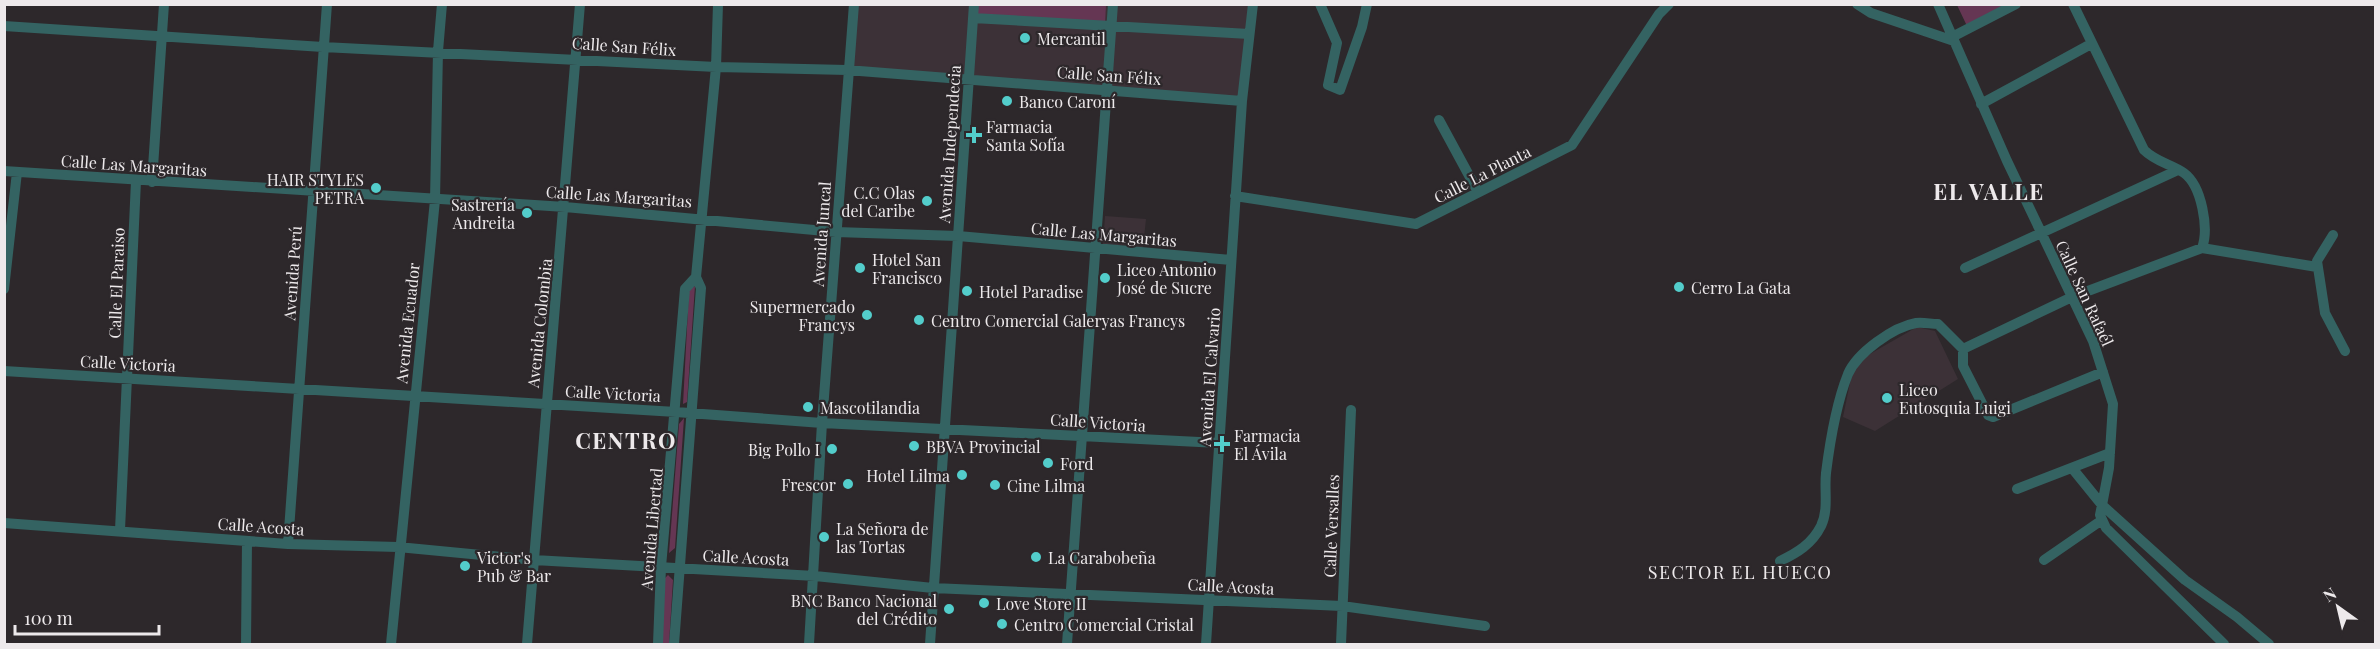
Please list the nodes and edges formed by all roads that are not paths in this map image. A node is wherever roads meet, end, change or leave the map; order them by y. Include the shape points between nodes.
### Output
1 (164, 4) edge
2 (327, 4) edge
3 (442, 4) edge
4 (580, 4) edge
5 (718, 4) edge
6 (854, 4) edge
7 (974, 4) edge
8 (1113, 4) edge
9 (1253, 4) edge
10 (1320, 4) edge
11 (1367, 4) edge
12 (1669, 4) edge
13 (1857, 4) edge
14 (1938, 4) edge
15 (2016, 4) edge
16 (2073, 4) edge
17 (973, 18) junction
18 (4, 26) edge
19 (1112, 28) junction
20 (1249, 34) junction
21 (162, 36) junction
22 (1953, 39) junction
23 (2091, 44) junction
24 (323, 47) junction
25 (438, 51) junction
26 (576, 58) junction
27 (716, 67) junction
28 (847, 70) junction
29 (969, 80) junction
30 (1106, 90) junction
31 (1242, 101) junction
32 (1981, 104) junction
33 (1439, 120) dead end
34 (2178, 170) junction
35 (4, 171) edge
36 (17, 172) junction
37 (136, 181) junction
38 (152, 182) junction
39 (312, 191) junction
40 (1478, 192) junction
41 (1235, 196) junction
42 (435, 200) junction
43 (566, 207) junction
44 (702, 218) junction
45 (836, 232) junction
46 (2041, 233) junction
47 (2333, 235) dead end
48 (958, 236) junction
49 (1095, 248) junction
50 (2202, 248) junction
51 (1231, 260) junction
52 (2317, 267) junction
53 (1965, 268) dead end
54 (696, 277) junction
55 (4, 288) edge
56 (2072, 297) junction
57 (1963, 349) junction
58 (2345, 351) dead end
59 (4, 371) edge
60 (2103, 372) junction
61 (128, 378) junction
62 (299, 388) junction
63 (414, 396) junction
64 (546, 404) junction
65 (1351, 410) dead end
66 (676, 412) junction
67 (691, 413) junction
68 (822, 423) junction
69 (945, 428) junction
70 (1084, 436) junction
71 (1220, 443) junction
72 (2110, 453) junction
73 (2072, 468) junction
74 (2017, 489) dead end
75 (2102, 505) junction
76 (2103, 520) junction
77 (4, 523) edge
78 (120, 530) junction
79 (247, 541) junction
80 (288, 544) junction
81 (399, 547) junction
82 (534, 560) junction
83 (2044, 560) dead end
84 (1780, 561) dead end
85 (661, 567) junction
86 (679, 568) junction
87 (815, 576) junction
88 (933, 588) junction
89 (1072, 593) junction
90 (1209, 600) junction
91 (1342, 606) junction
92 (1485, 626) dead end
93 (246, 645) edge
94 (391, 645) edge
95 (527, 645) edge
96 (658, 645) edge
97 (674, 645) edge
98 (809, 645) edge
99 (930, 645) edge
100 (1067, 645) edge
101 (1206, 645) edge
102 (1341, 645) edge
103 (2224, 645) edge
104 (2270, 645) edge

1 - 21 street
2 - 24 street, Avenida Perú
3 - 25 street, Avenida Ecuador
4 - 26 street, Avenida Colombia
5 - 27 street, Avenida Libertad
6 - 28 street, Avenida Juncal
7 - 17 street, Avenida Independecia
8 - 19 street
9 - 20 street, Avenida El Calvario
10 - 11 street via 1337,42 1328,85 1340,90
12 - 40 street, Calle La Planta via 1572,145
13 - 22 street via 1871,13
14 - 22 street, Calle San Rafaél
15 - 22 street
16 - 23 street
17 - 19 street
17 - 29 street, Avenida Independecia
18 - 21 street, Calle San Félix
19 - 20 street
19 - 30 street
20 - 31 street, Avenida El Calvario
21 - 24 street, Calle San Félix
21 - 38 street
22 - 32 street, Calle San Rafaél
23 - 32 street
23 - 34 street via 2144,150 2154,160
24 - 25 street, Calle San Félix
24 - 39 street, Avenida Perú
25 - 26 street, Calle San Félix
25 - 42 street, Avenida Ecuador
26 - 27 street, Calle San Félix
26 - 43 street, Avenida Colombia
27 - 28 street, Calle San Félix
27 - 44 street, Avenida Libertad
28 - 29 street, Calle San Félix
28 - 45 street, Avenida Juncal
29 - 30 street, Calle San Félix
29 - 48 street, Avenida Independecia
30 - 31 street, Calle San Félix
30 - 49 street
31 - 41 street, Avenida El Calvario
32 - 46 street, Calle San Rafaél
33 - 40 street
34 - 46 street
34 - 50 street via 2195,189 2204,213 2206,237
35 - 36 street, Calle Las Margaritas
36 - 37 street, Calle Las Margaritas
36 - 55 street
37 - 38 street, Calle Las Margaritas
37 - 61 street, Calle El Paraiso
38 - 39 street, Calle Las Margaritas
39 - 42 street, Calle Las Margaritas
39 - 62 street, Avenida Perú
40 - 41 street, Calle La Planta via 1416,224
41 - 51 street, Avenida El Calvario
42 - 43 street, Calle Las Margaritas
42 - 63 street, Avenida Ecuador
43 - 44 street, Calle Las Margaritas
43 - 64 street, Avenida Colombia
44 - 45 street, Calle Las Margaritas
44 - 54 street, Avenida Libertad
45 - 48 street, Calle Las Margaritas
45 - 68 street, Avenida Juncal
46 - 53 street
46 - 56 street, Calle San Rafaél
47 - 52 street
48 - 49 street, Calle Las Margaritas
48 - 69 street, Avenida Independecia
49 - 51 street, Calle Las Margaritas
49 - 70 street
50 - 52 street
50 - 56 street
51 - 71 street, Avenida El Calvario
52 - 58 street via 2325,313
54 - 66 street, Avenida Libertad via 685,289
54 - 67 street, Avenida Libertad via 701,288
56 - 57 street
56 - 60 street, Calle San Rafaél
57 - 60 street via 1963,366 1988,415 1994,417
57 - 84 street via 1938,324 1916,323 1899,329 1858,358 1848,373 1837,416 1826,475 1827,505 1821,525 1812,540
59 - 61 street, Calle Victoria
60 - 72 street, Calle San Rafaél via 2112,404
61 - 62 street, Calle Victoria
61 - 78 street, Calle El Paraiso
62 - 63 street, Calle Victoria
62 - 80 street, Avenida Perú
63 - 64 street, Calle Victoria
63 - 81 street, Avenida Ecuador
64 - 66 street, Calle Victoria
64 - 82 street, Avenida Colombia
65 - 91 street, Calle Versalles
66 - 67 street, Calle Victoria
66 - 85 street, Avenida Libertad
67 - 68 street, Calle Victoria
67 - 86 street, Avenida Libertad
68 - 69 street, Calle Victoria
68 - 87 street, Avenida Juncal
69 - 70 street, Calle Victoria
69 - 88 street, Avenida Independecia
70 - 71 street, Calle Victoria
70 - 89 street
71 - 90 street, Avenida El Calvario
72 - 73 street
72 - 75 street, Calle San Rafaél
73 - 74 street
73 - 75 street
75 - 76 street, Calle San Rafaél
75 - 104 street via 2185,580 2238,616
76 - 83 street
76 - 103 street via 2151,575
77 - 78 street, Calle Acosta
78 - 79 street, Calle Acosta
79 - 80 street, Calle Acosta
79 - 93 street
80 - 81 street, Calle Acosta
81 - 82 street, Calle Acosta
81 - 94 street, Avenida Ecuador
82 - 85 street, Calle Acosta
82 - 95 street, Avenida Colombia
85 - 86 street, Calle Acosta
85 - 96 street, Avenida Libertad
86 - 87 street, Calle Acosta
86 - 97 street, Avenida Libertad
87 - 88 street, Calle Acosta
87 - 98 street, Avenida Juncal
88 - 89 street, Calle Acosta
88 - 99 street, Avenida Independecia
89 - 90 street, Calle Acosta
89 - 100 street
90 - 91 street, Calle Acosta
90 - 101 street, Avenida El Calvario
91 - 92 street, Calle Acosta
91 - 102 street, Calle Versalles

